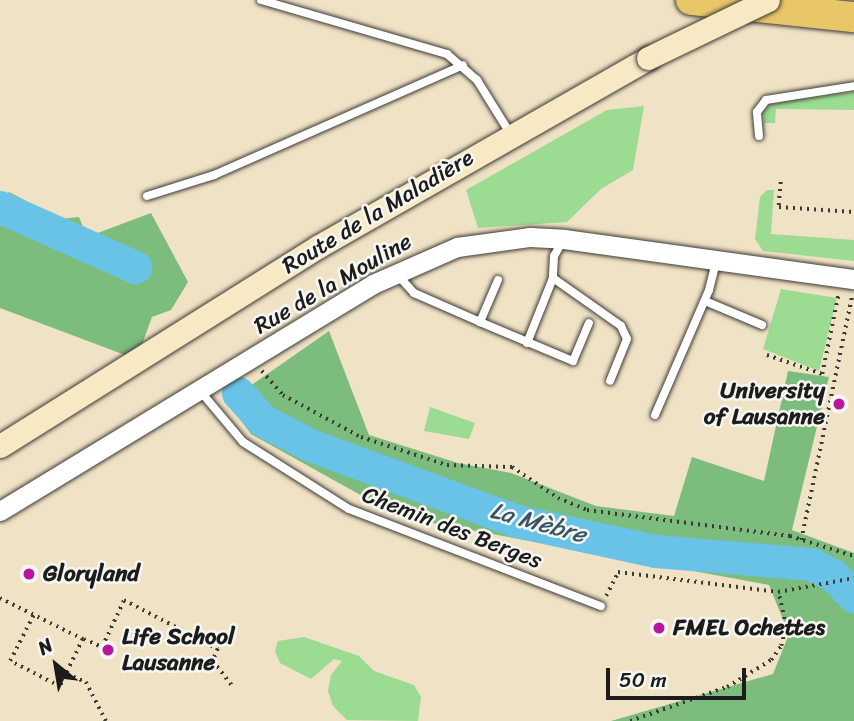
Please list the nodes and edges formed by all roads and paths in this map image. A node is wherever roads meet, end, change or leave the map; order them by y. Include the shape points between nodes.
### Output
1 (261, 0) edge
2 (691, 0) edge
3 (768, 0) edge
4 (854, 17) edge
5 (463, 65) junction
6 (854, 86) edge
7 (510, 133) junction
8 (759, 136) dead end
9 (781, 182) dead end
10 (146, 196) dead end
11 (854, 212) edge
12 (564, 239) junction
13 (717, 259) junction
14 (396, 272) junction
15 (553, 278) junction
16 (498, 280) dead end
17 (849, 281) edge
18 (705, 301) junction
19 (480, 322) junction
20 (589, 323) dead end
21 (762, 325) dead end
22 (527, 343) junction
23 (767, 355) dead end
24 (251, 359) junction
25 (610, 381) dead end
26 (201, 392) junction
27 (655, 415) dead end
28 (0, 446) edge
29 (0, 511) edge
30 (801, 540) junction
31 (854, 556) edge
32 (854, 578) edge
33 (778, 592) junction
34 (0, 598) edge
35 (601, 606) joint
36 (34, 614) junction
37 (83, 639) junction
38 (66, 673) junction
39 (234, 688) dead end
40 (106, 721) edge
41 (630, 721) edge

1 - 5 lane via 420,43
2 - 4 highway
3 - 7 main road, Route de la Maladière, bridge
5 - 7 lane
5 - 10 lane via 214,174
6 - 8 lane via 766,100 757,112
7 - 28 main road, Route de la Maladière via 319,246
9 - 11 path via 779,207
12 - 13 street, Rue de la Mouline
12 - 14 street, Rue de la Mouline via 491,240 430,256
12 - 15 lane via 554,256
13 - 17 street, Rue de la Mouline
13 - 18 lane
14 - 19 lane via 414,293
14 - 24 street, Rue de la Mouline
15 - 22 lane
15 - 25 lane via 621,326 627,339
16 - 19 lane
17 - 23 path via 821,374
17 - 30 path
18 - 21 lane
18 - 27 lane
19 - 22 lane
20 - 22 lane via 573,361
24 - 26 street, Rue de la Mouline
24 - 30 path via 283,395 361,437 447,466 512,467 558,498 598,513
26 - 29 street, Rue de la Mouline
26 - 35 lane, Chemin des Berges via 243,442 349,509
30 - 31 path
32 - 33 path
33 - 35 path via 618,572
33 - 41 path via 786,626 771,660 727,687
34 - 36 path
36 - 37 path
36 - 38 path via 10,661 60,687
37 - 38 path
37 - 39 path via 102,648 124,600 218,649 212,661
38 - 40 path via 86,682

